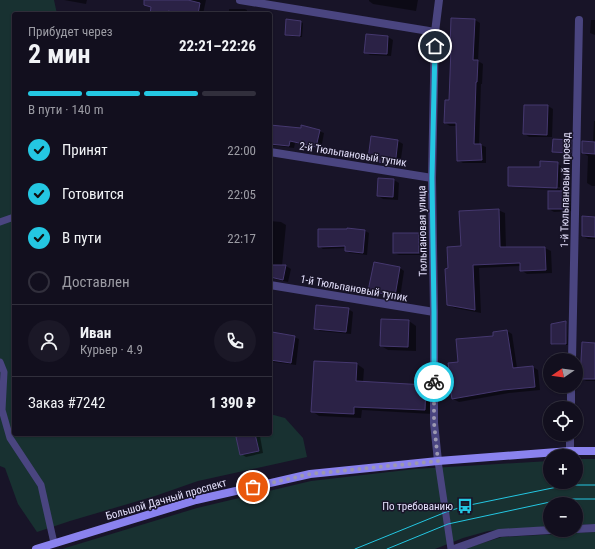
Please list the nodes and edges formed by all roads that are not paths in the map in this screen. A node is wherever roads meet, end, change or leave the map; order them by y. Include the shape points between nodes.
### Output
1 (240, 0) edge
2 (439, 0) edge
3 (579, 20) dead end
4 (435, 32) junction
5 (272, 152) edge
6 (432, 178) junction
7 (12, 218) edge
8 (0, 222) edge
9 (272, 285) edge
10 (434, 312) junction
11 (572, 353) edge
12 (0, 362) edge
13 (583, 450) edge
14 (595, 450) edge
15 (543, 453) edge
16 (438, 461) junction
17 (595, 528) edge
18 (583, 529) edge
19 (543, 530) edge
20 (54, 543) junction
21 (36, 549) edge
22 (451, 549) edge
23 (454, 549) edge

1 - 4 street
2 - 4 street, Тюльпановая улица
3 - 11 street, 1-й Тюльпановый проезд
4 - 6 street, Тюльпановая улица
5 - 6 street, 2-й Тюльпановый тупик
6 - 10 street, Тюльпановая улица
7 - 8 lane
9 - 10 street, 1-й Тюльпановый тупик
10 - 16 street, Тюльпановая улица via 434,423
12 - 20 lane via 4,372 2,410 10,438 41,485
13 - 14 main road, Большой Дачный проспект
15 - 16 main road, Большой Дачный проспект
16 - 20 main road, Большой Дачный проспект via 310,474 196,500
16 - 22 lane
17 - 18 street
19 - 23 street via 499,533
20 - 21 main road, Большой Дачный проспект

